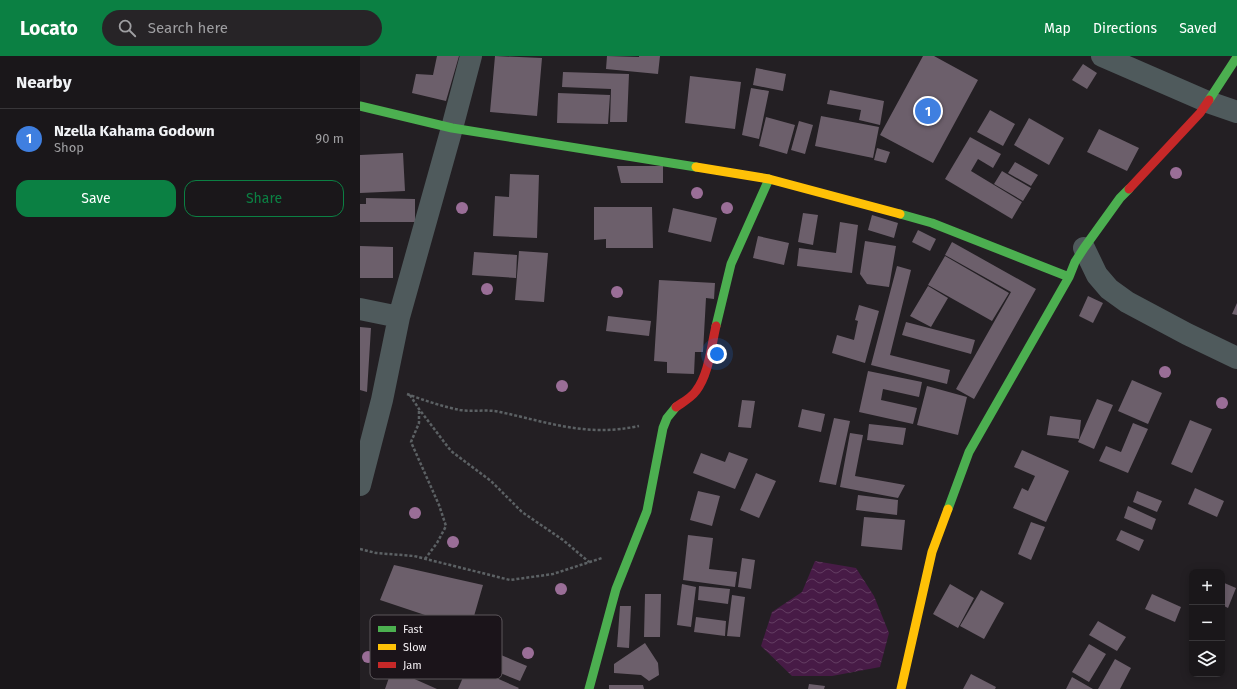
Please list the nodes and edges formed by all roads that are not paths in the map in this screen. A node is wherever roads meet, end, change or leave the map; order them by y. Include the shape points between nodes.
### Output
1 (471, 56) edge
2 (1102, 56) edge
3 (1237, 57) edge
4 (1208, 102) junction
5 (360, 106) edge
6 (1237, 112) edge
7 (452, 128) junction
8 (769, 179) junction
9 (1084, 248) junction
10 (1069, 277) junction
11 (360, 309) edge
12 (399, 317) junction
13 (1237, 358) edge
14 (360, 485) edge
15 (589, 689) edge
16 (901, 689) edge

1 - 7 street
2 - 4 street
3 - 4 street
4 - 6 street
4 - 9 street via 1186,129 1120,198
5 - 7 street
7 - 8 street
7 - 12 street
8 - 10 street via 932,223
8 - 15 street via 731,264 703,380 695,393 674,409 663,428 647,511 616,589
9 - 10 street
9 - 13 street via 1097,275 1109,289 1127,302
10 - 16 street via 969,452 932,552
11 - 12 street
12 - 14 street

